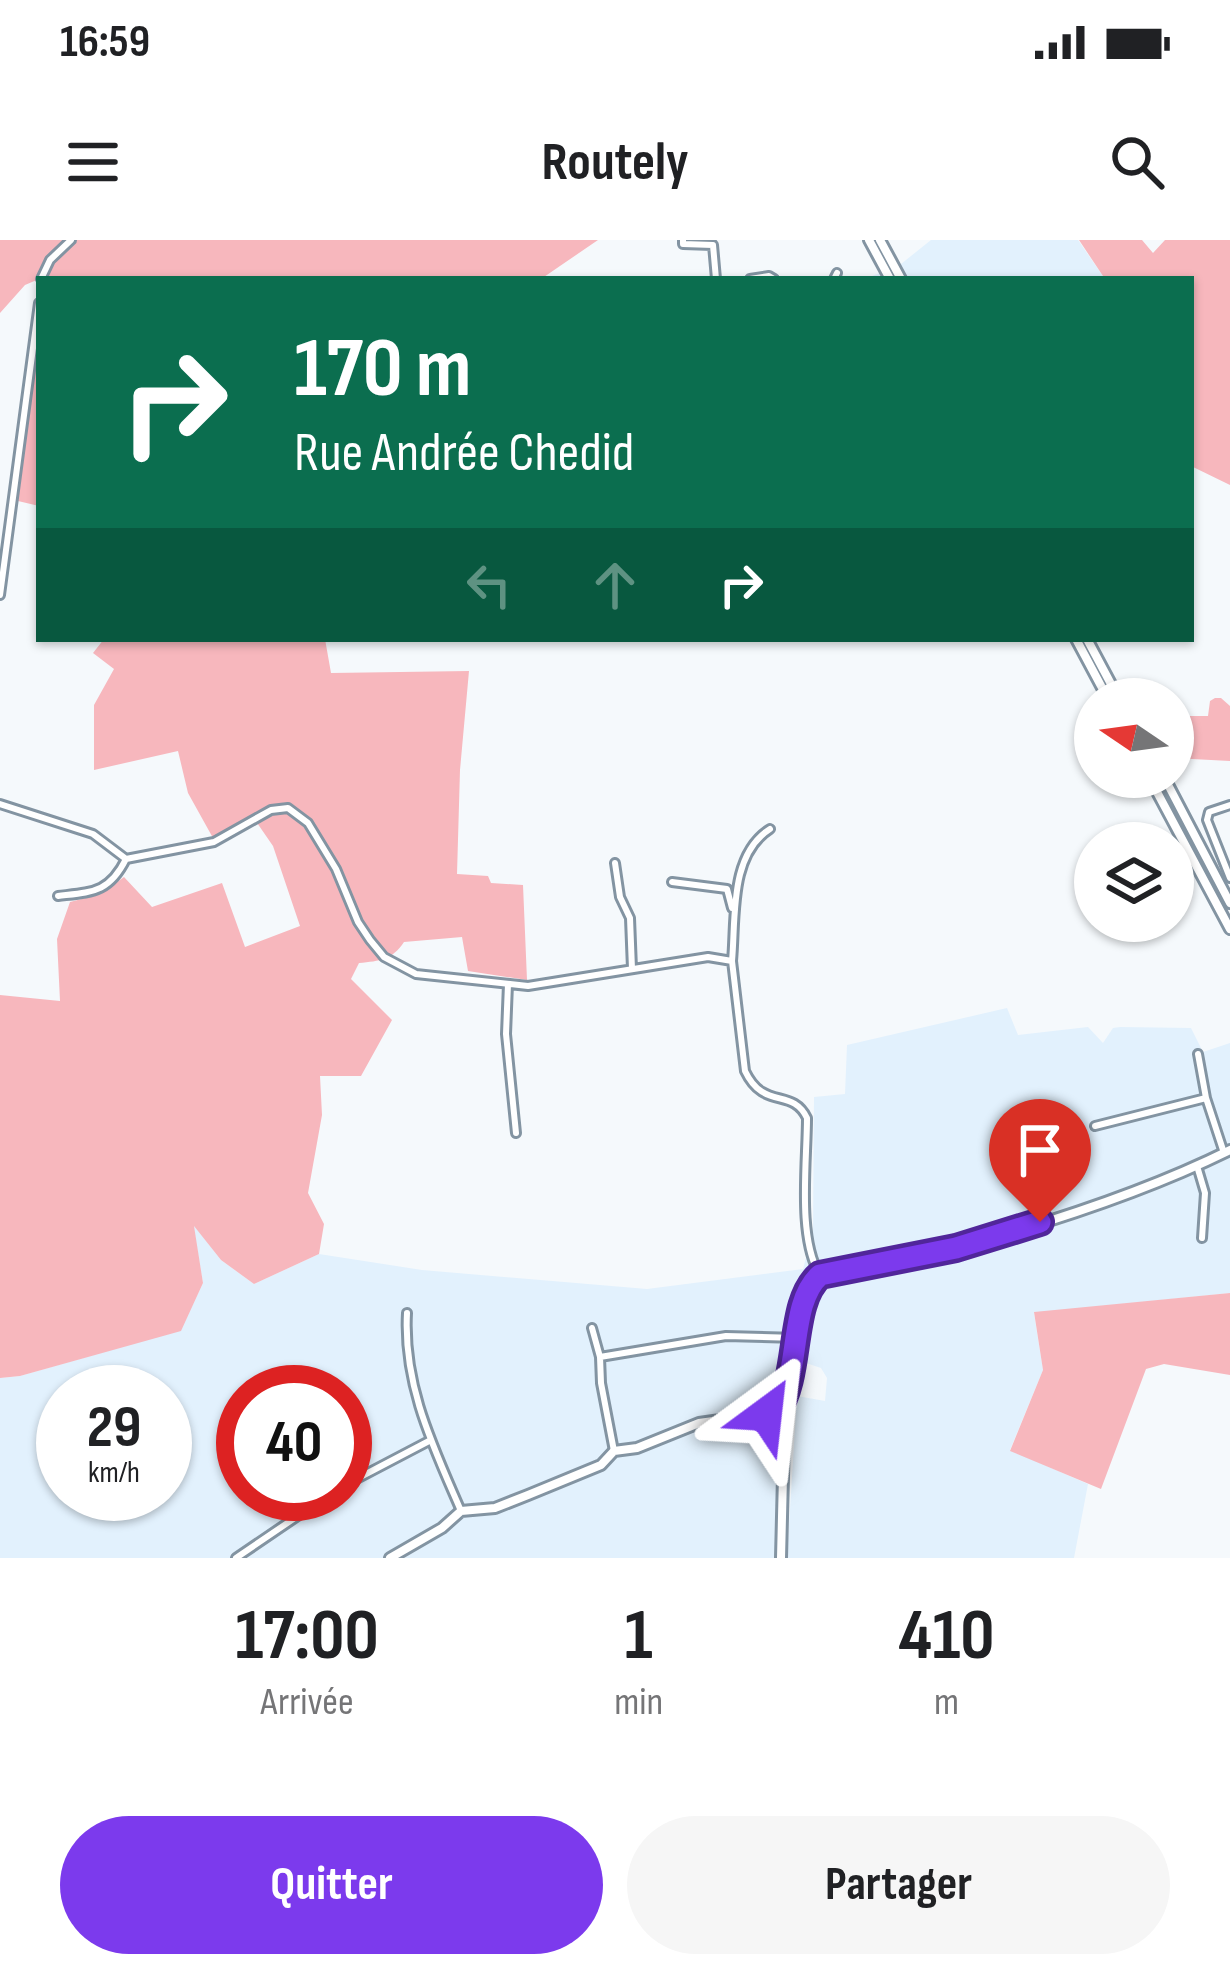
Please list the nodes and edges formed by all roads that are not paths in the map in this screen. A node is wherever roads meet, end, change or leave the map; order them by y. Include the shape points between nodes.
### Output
1 (71, 240) edge
2 (869, 240) edge
3 (683, 242) edge
4 (884, 242) edge
5 (42, 276) edge
6 (716, 276) edge
7 (888, 276) edge
8 (900, 276) edge
9 (36, 326) edge
10 (0, 596) edge
11 (1078, 642) edge
12 (1088, 642) edge
13 (1102, 678) edge
14 (1105, 678) edge
15 (1160, 798) edge
16 (1175, 798) edge
17 (0, 804) edge
18 (1230, 805) edge
19 (770, 830) dead end
20 (1215, 842) junction
21 (1202, 848) junction
22 (127, 859) junction
23 (615, 863) dead end
24 (1230, 878) edge
25 (1204, 881) junction
26 (672, 882) dead end
27 (1227, 891) edge
28 (58, 896) dead end
29 (1230, 903) edge
30 (735, 917) junction
31 (1230, 929) edge
32 (732, 961) junction
33 (632, 969) junction
34 (508, 984) junction
35 (1198, 1054) dead end
36 (1205, 1098) junction
37 (1095, 1126) dead end
38 (516, 1133) dead end
39 (1227, 1152) edge
40 (1197, 1166) junction
41 (1202, 1238) dead end
42 (820, 1275) junction
43 (407, 1313) dead end
44 (592, 1328) dead end
45 (798, 1338) junction
46 (600, 1357) junction
47 (776, 1412) junction
48 (429, 1441) junction
49 (614, 1451) junction
50 (372, 1471) edge
51 (461, 1511) junction
52 (290, 1521) edge
53 (236, 1558) edge
54 (390, 1558) edge
55 (781, 1558) edge

1 - 5 street
2 - 7 street
3 - 6 street via 713,245
4 - 8 street
9 - 10 street
11 - 13 street
12 - 14 street
15 - 25 street
16 - 21 street
17 - 22 street via 93,834
18 - 20 street via 1209,812
19 - 30 street via 748,848
20 - 21 street
20 - 24 street
21 - 27 street
22 - 28 street via 99,891
22 - 34 street via 214,842 288,808 308,823 384,957 416,974
23 - 33 street via 630,918
25 - 27 street
25 - 31 street
26 - 30 street via 727,890
27 - 29 street
30 - 32 street
32 - 33 street
32 - 42 street via 753,1088 794,1102 807,1118 808,1239
33 - 34 street
34 - 38 street
35 - 36 street
36 - 37 street
36 - 39 street
39 - 40 street
40 - 41 street via 1205,1193
40 - 42 street via 1041,1226
42 - 45 street via 806,1294
43 - 48 street via 410,1367
44 - 46 street
45 - 46 street via 726,1336
45 - 47 street via 788,1394
46 - 49 street
47 - 49 street via 698,1423
47 - 55 street via 784,1435
48 - 50 street
48 - 51 street
49 - 51 street via 601,1465 495,1508
51 - 54 street
52 - 53 street

